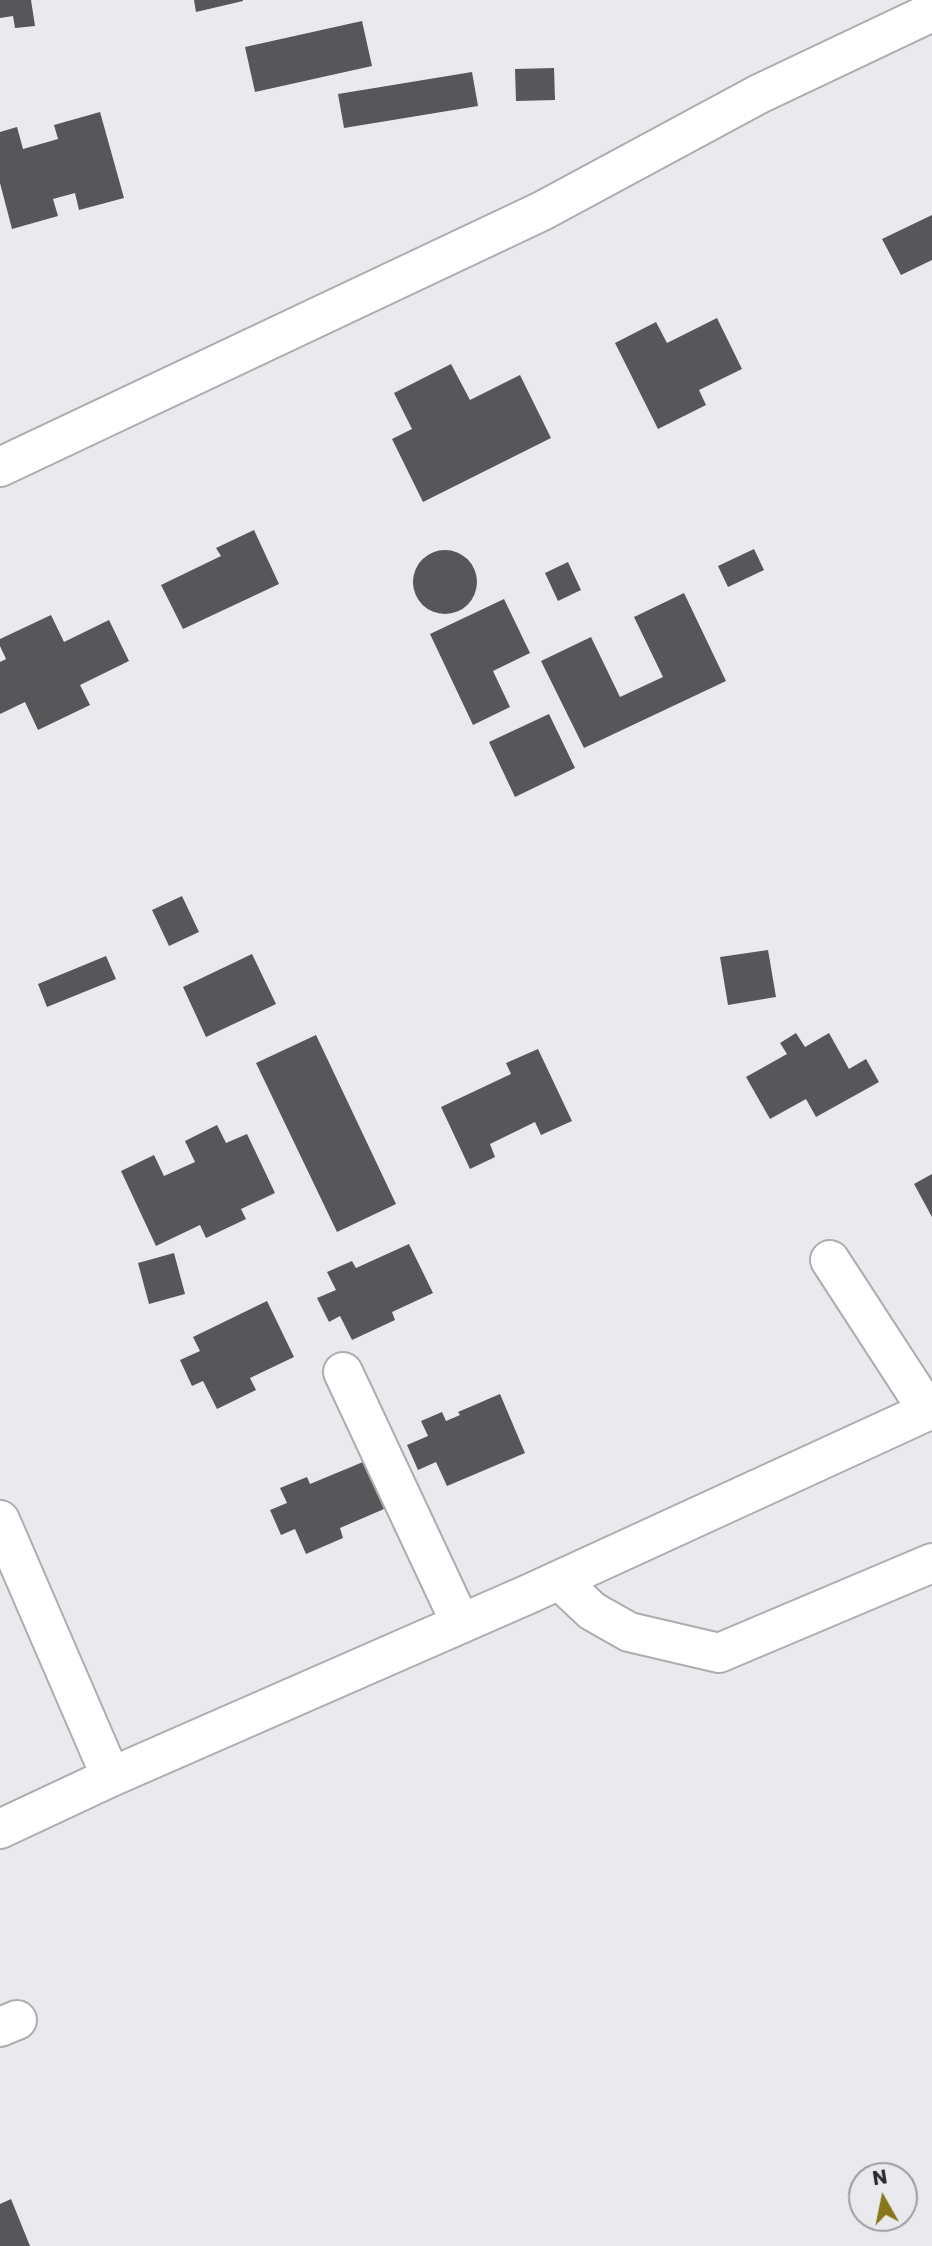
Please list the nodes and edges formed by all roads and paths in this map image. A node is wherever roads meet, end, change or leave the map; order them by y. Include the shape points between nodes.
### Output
1 (932, 12) edge
2 (0, 467) edge
3 (830, 1260) dead end
4 (343, 1372) dead end
5 (930, 1410) edge
6 (0, 1520) edge
7 (932, 1563) edge
8 (559, 1580) junction
9 (461, 1624) junction
10 (111, 1777) junction
11 (0, 1829) edge

1 - 2 street via 760,94 542,211
3 - 5 street
4 - 9 street
5 - 8 street
6 - 10 street
7 - 8 street via 719,1653 629,1632 592,1611
8 - 9 street
9 - 10 street
10 - 11 street

